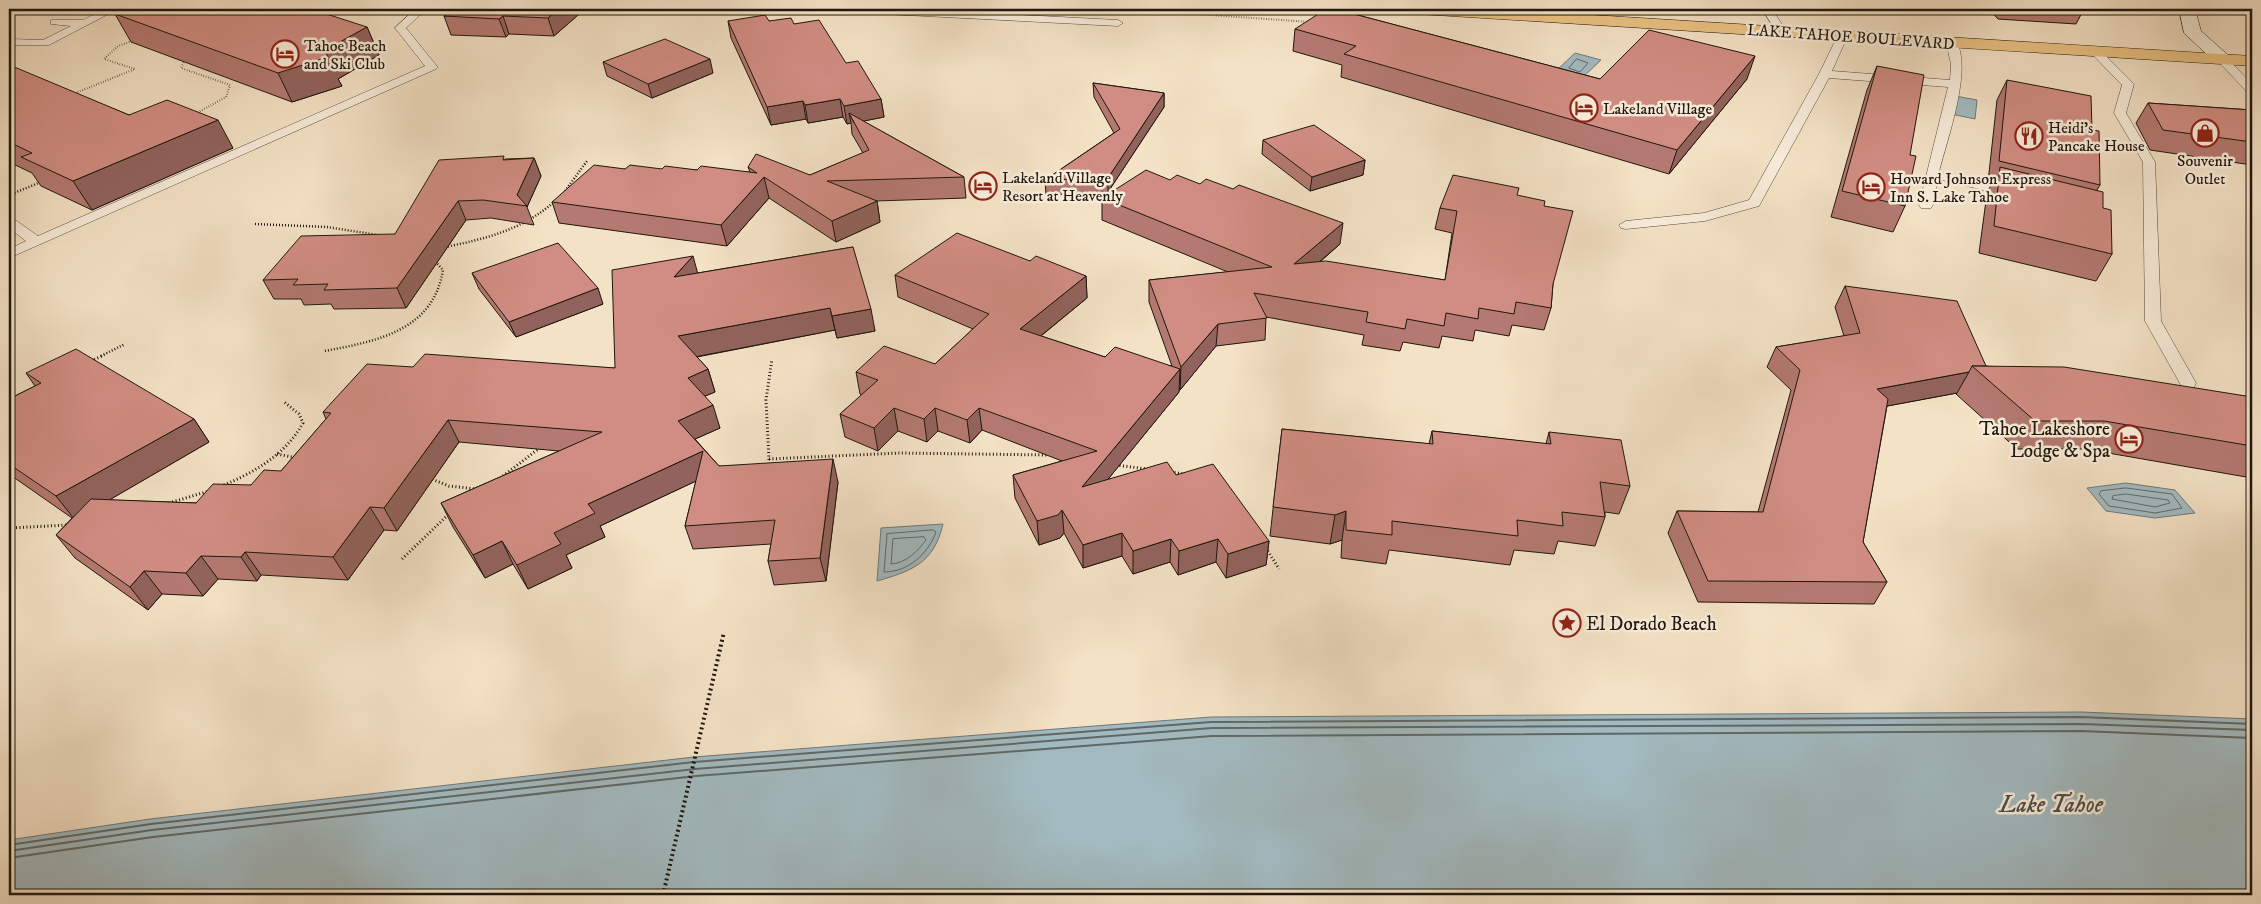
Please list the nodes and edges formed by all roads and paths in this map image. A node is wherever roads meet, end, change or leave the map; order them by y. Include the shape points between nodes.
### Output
1 (113, 9) edge
2 (421, 9) edge
3 (846, 9) edge
4 (1420, 9) edge
5 (1768, 9) edge
6 (2187, 9) edge
7 (55, 22) dead end
8 (84, 23) junction
9 (1118, 23) dead end
10 (1782, 32) junction
11 (1843, 35) junction
12 (135, 39) edge
13 (9, 42) edge
14 (1952, 42) junction
15 (2095, 51) junction
16 (178, 54) edge
17 (2222, 59) junction
18 (2252, 61) edge
19 (1824, 74) junction
20 (1955, 84) junction
21 (2252, 91) edge
22 (76, 100) edge
23 (192, 116) edge
24 (587, 160) dead end
25 (1932, 174) junction
26 (44, 181) edge
27 (9, 195) edge
28 (2029, 198) edge
29 (1926, 205) dead end
30 (9, 222) edge
31 (255, 224) dead end
32 (1626, 225) dead end
33 (387, 237) edge
34 (37, 242) junction
35 (437, 249) edge
36 (9, 254) edge
37 (433, 257) edge
38 (125, 344) dead end
39 (325, 351) dead end
40 (772, 359) dead end
41 (83, 366) edge
42 (2188, 383) dead end
43 (283, 401) dead end
44 (546, 443) edge
45 (277, 454) junction
46 (1053, 456) edge
47 (303, 459) edge
48 (769, 460) junction
49 (1107, 464) edge
50 (769, 468) edge
51 (1156, 470) edge
52 (1166, 472) edge
53 (1192, 475) edge
54 (421, 476) edge
55 (500, 478) edge
56 (484, 490) edge
57 (163, 505) edge
58 (458, 507) edge
59 (72, 524) edge
60 (9, 528) edge
61 (1264, 544) edge
62 (402, 559) dead end
63 (1279, 569) dead end
64 (724, 632) dead end
65 (664, 895) edge

1 - 8 lane
2 - 34 lane via 400,28 432,67
3 - 9 lane
4 - 10 highway, LAKE TAHOE BOULEVARD
5 - 10 lane
6 - 17 street via 2193,33
7 - 8 lane
8 - 13 lane via 45,43
10 - 11 highway, LAKE TAHOE BOULEVARD
11 - 14 highway, LAKE TAHOE BOULEVARD
11 - 19 lane
12 - 22 path via 118,46 104,59 135,70 67,96
14 - 15 highway, LAKE TAHOE BOULEVARD
14 - 20 lane via 1957,64
15 - 17 highway, LAKE TAHOE BOULEVARD
15 - 42 lane via 2128,84 2120,113 2149,162 2153,321
16 - 23 path via 187,58 181,68 230,85 226,97
17 - 18 highway, LAKE TAHOE BOULEVARD
17 - 21 lane
19 - 20 lane
19 - 32 lane via 1754,203 1705,217
20 - 25 lane
24 - 35 path via 565,191 546,210 515,228 475,242
25 - 28 lane
25 - 29 lane
26 - 27 path
30 - 34 lane
31 - 33 path via 327,227
34 - 36 lane
37 - 39 path via 443,270 439,290 425,311 391,334
38 - 41 path
40 - 48 path via 766,400
43 - 45 path via 299,414 304,423 298,436
44 - 55 path
45 - 47 path
45 - 57 path via 233,482
46 - 48 path via 899,453
48 - 50 path
49 - 51 path
52 - 53 path
54 - 56 path via 449,486
58 - 62 path
59 - 60 path via 49,528
61 - 63 path
64 - 65 path

